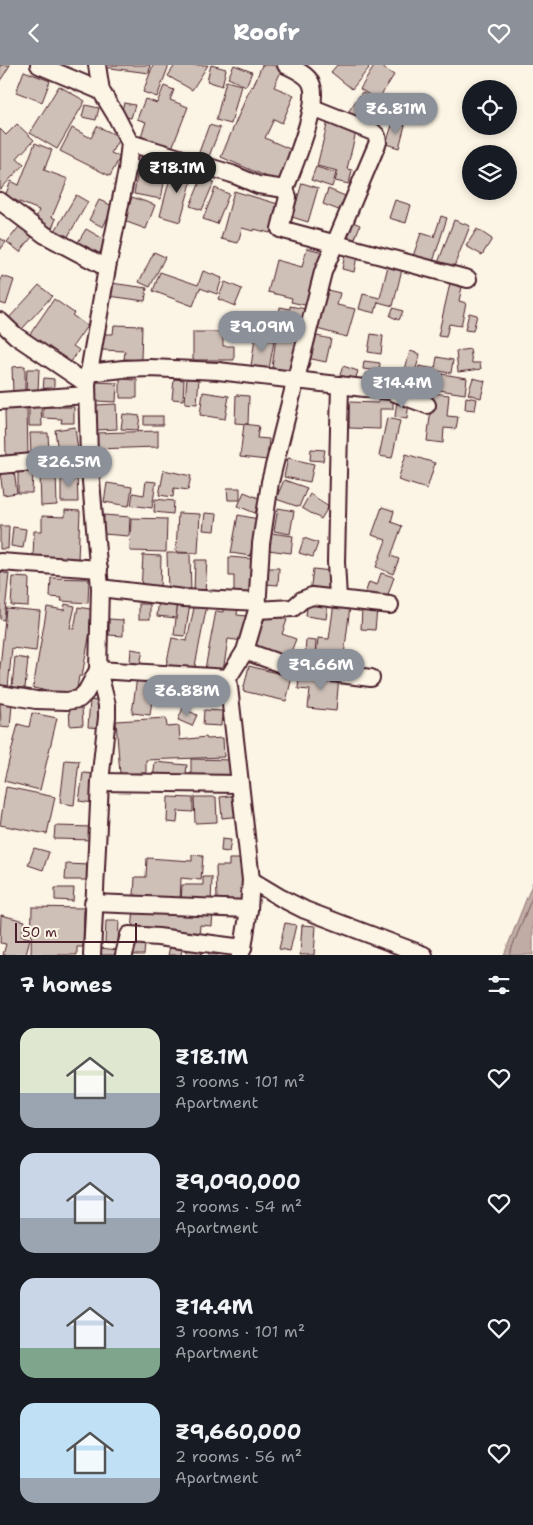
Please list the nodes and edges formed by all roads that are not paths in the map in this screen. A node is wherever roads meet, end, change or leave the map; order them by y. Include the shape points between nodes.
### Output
1 (39, 65) edge
2 (97, 65) edge
3 (286, 65) edge
4 (101, 91) junction
5 (313, 108) junction
6 (130, 143) junction
7 (285, 189) junction
8 (0, 201) edge
9 (334, 243) junction
10 (107, 268) junction
11 (468, 279) dead end
12 (0, 321) edge
13 (297, 381) junction
14 (87, 384) junction
15 (340, 385) junction
16 (0, 401) edge
17 (427, 405) dead end
18 (89, 457) junction
19 (0, 465) edge
20 (0, 562) edge
21 (98, 569) junction
22 (100, 588) junction
23 (338, 598) junction
24 (390, 605) dead end
25 (258, 606) junction
26 (245, 651) junction
27 (98, 670) junction
28 (228, 678) junction
29 (371, 678) dead end
30 (0, 694) edge
31 (100, 783) junction
32 (239, 784) junction
33 (251, 880) junction
34 (93, 903) junction
35 (249, 909) junction
36 (242, 951) edge
37 (92, 955) edge
38 (124, 955) edge
39 (424, 955) edge

1 - 4 street
2 - 4 street
3 - 5 street via 312,83
4 - 6 street
5 - 7 street
5 - 9 street via 373,132 378,142
6 - 7 street via 258,185
6 - 10 street
7 - 9 street via 288,197 280,229
8 - 10 street via 45,235
9 - 11 street
9 - 13 street via 323,272
10 - 14 street
12 - 14 street via 16,336
13 - 14 street via 189,369 123,369
13 - 15 street
13 - 25 street via 270,482 260,545
14 - 16 street
14 - 18 street
15 - 17 street via 390,391
15 - 23 street
18 - 19 street
18 - 21 street
20 - 21 street
21 - 22 street
22 - 25 street
22 - 27 street
23 - 24 street
23 - 25 street via 312,596 294,608
25 - 26 street
26 - 28 street
26 - 29 street via 290,667
27 - 28 street
27 - 30 street via 79,699 36,700
27 - 31 street via 108,717
28 - 32 street
31 - 32 street
31 - 34 street
32 - 33 street
33 - 35 street
33 - 39 street via 305,910
34 - 35 street
34 - 37 street
35 - 36 street
36 - 38 street via 128,935

